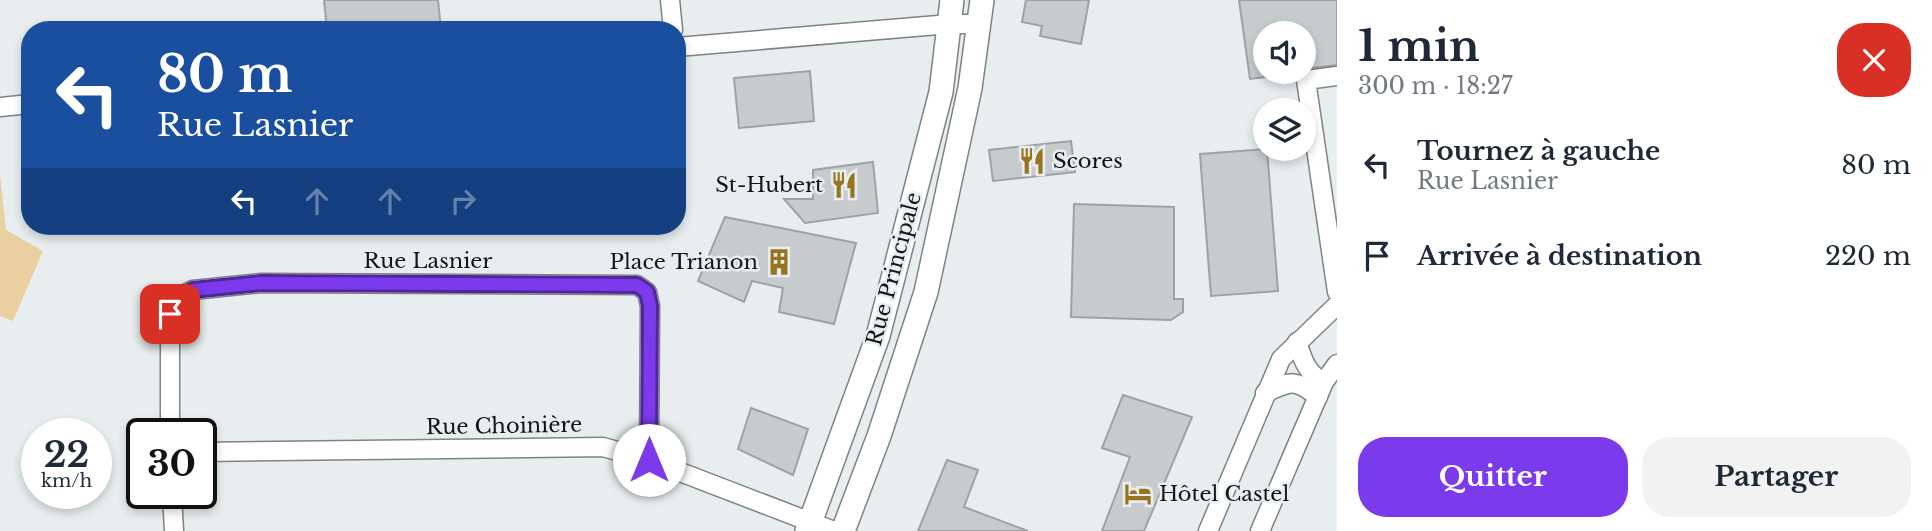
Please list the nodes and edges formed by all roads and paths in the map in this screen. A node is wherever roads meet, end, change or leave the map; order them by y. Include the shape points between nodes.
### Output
1 (670, 0) edge
2 (953, 0) edge
3 (982, 0) edge
4 (672, 21) edge
5 (950, 24) junction
6 (979, 24) junction
7 (686, 46) edge
8 (1337, 76) edge
9 (21, 105) edge
10 (0, 107) edge
11 (1337, 292) edge
12 (1337, 305) edge
13 (878, 336) junction
14 (1297, 342) junction
15 (908, 348) junction
16 (1337, 363) edge
17 (1321, 389) junction
18 (1265, 393) junction
19 (170, 418) edge
20 (217, 452) edge
21 (649, 460) junction
22 (173, 509) edge
23 (809, 527) edge
24 (174, 531) edge
25 (834, 531) edge
26 (844, 531) edge
27 (1208, 531) edge
28 (1260, 531) edge

1 - 4 street
2 - 5 main road, Rue Principale
3 - 6 main road, Rue Principale
5 - 6 street
5 - 7 street
5 - 13 main road, Rue Principale via 941,92
6 - 15 main road, Rue Principale via 970,88 926,292
8 - 11 street via 1306,80
9 - 10 street
12 - 14 street
13 - 15 street
13 - 23 main road, Rue Principale
14 - 17 street via 1303,362
14 - 18 street via 1281,359
15 - 26 main road, Rue Principale
16 - 17 street
17 - 18 street via 1288,382
17 - 28 street
18 - 27 street
19 - 21 street, Rue Lasnier via 170,314 193,290 261,283 637,285 647,292 650,306
20 - 21 street, Rue Choinière via 603,447
21 - 23 street, Rue Choinière
22 - 24 street
23 - 25 street, Rue Choinière

